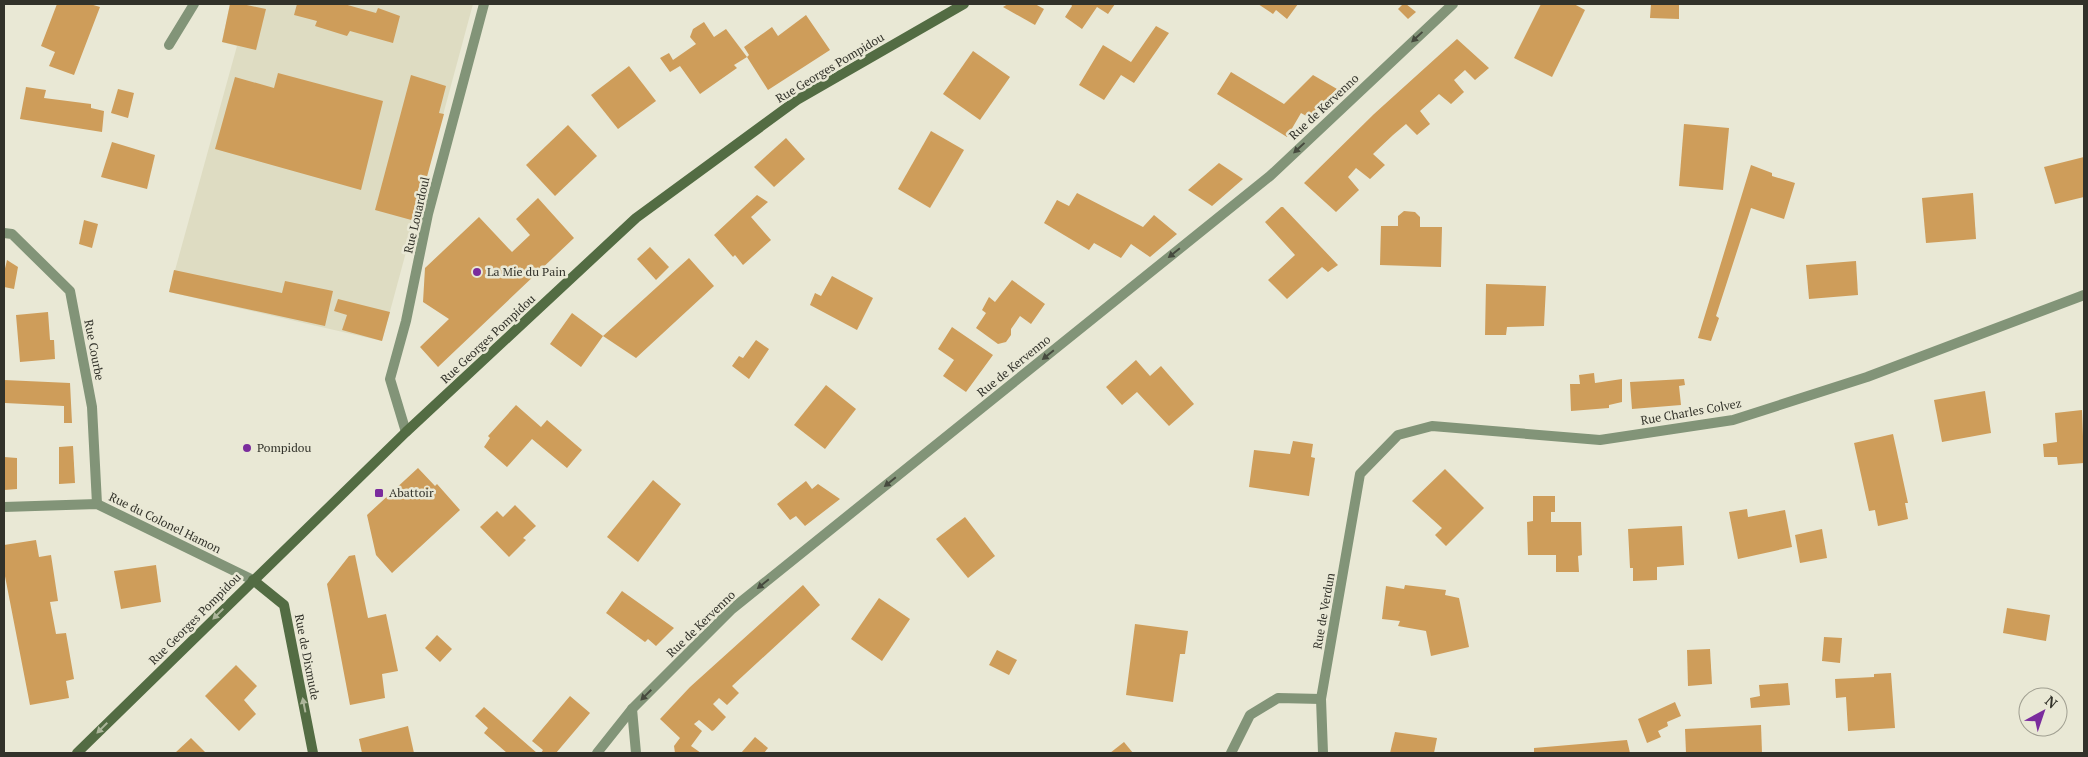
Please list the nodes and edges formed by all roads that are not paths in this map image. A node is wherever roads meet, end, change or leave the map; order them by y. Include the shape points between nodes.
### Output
1 (194, 4) edge
2 (484, 4) edge
3 (964, 4) edge
4 (1453, 4) edge
5 (169, 46) dead end
6 (4, 233) edge
7 (2084, 295) edge
8 (406, 432) junction
9 (1360, 474) joint
10 (97, 504) junction
11 (4, 507) edge
12 (252, 580) junction
13 (1321, 699) junction
14 (632, 709) junction
15 (77, 753) edge
16 (314, 753) edge
17 (597, 753) edge
18 (636, 753) edge
19 (1231, 753) edge
20 (1324, 753) edge

1 - 5 street
2 - 8 street, Rue Louardoul via 428,214 406,321 390,379
3 - 8 main road, Rue Georges Pompidou via 797,100 636,218
4 -> 14 street, Rue de Kervenno via 1270,176 732,609
6 - 10 street, Rue Courbe via 12,234 70,291 92,407
7 - 9 street, Rue Charles Colvez via 1867,377 1733,420 1600,440 1432,426 1398,435
8 - 12 main road, Rue Georges Pompidou
9 - 13 street, Rue de Verdun
10 - 11 street, Rue du Colonel Hamon
10 - 12 street, Rue du Colonel Hamon
12 -> 15 main road, Rue Georges Pompidou
16 -> 12 main road, Rue de Dixmude via 284,605
13 - 19 street via 1278,698 1250,715
13 - 20 street, Rue de Verdun
14 - 17 street, Rue de Kervenno
14 - 18 street

